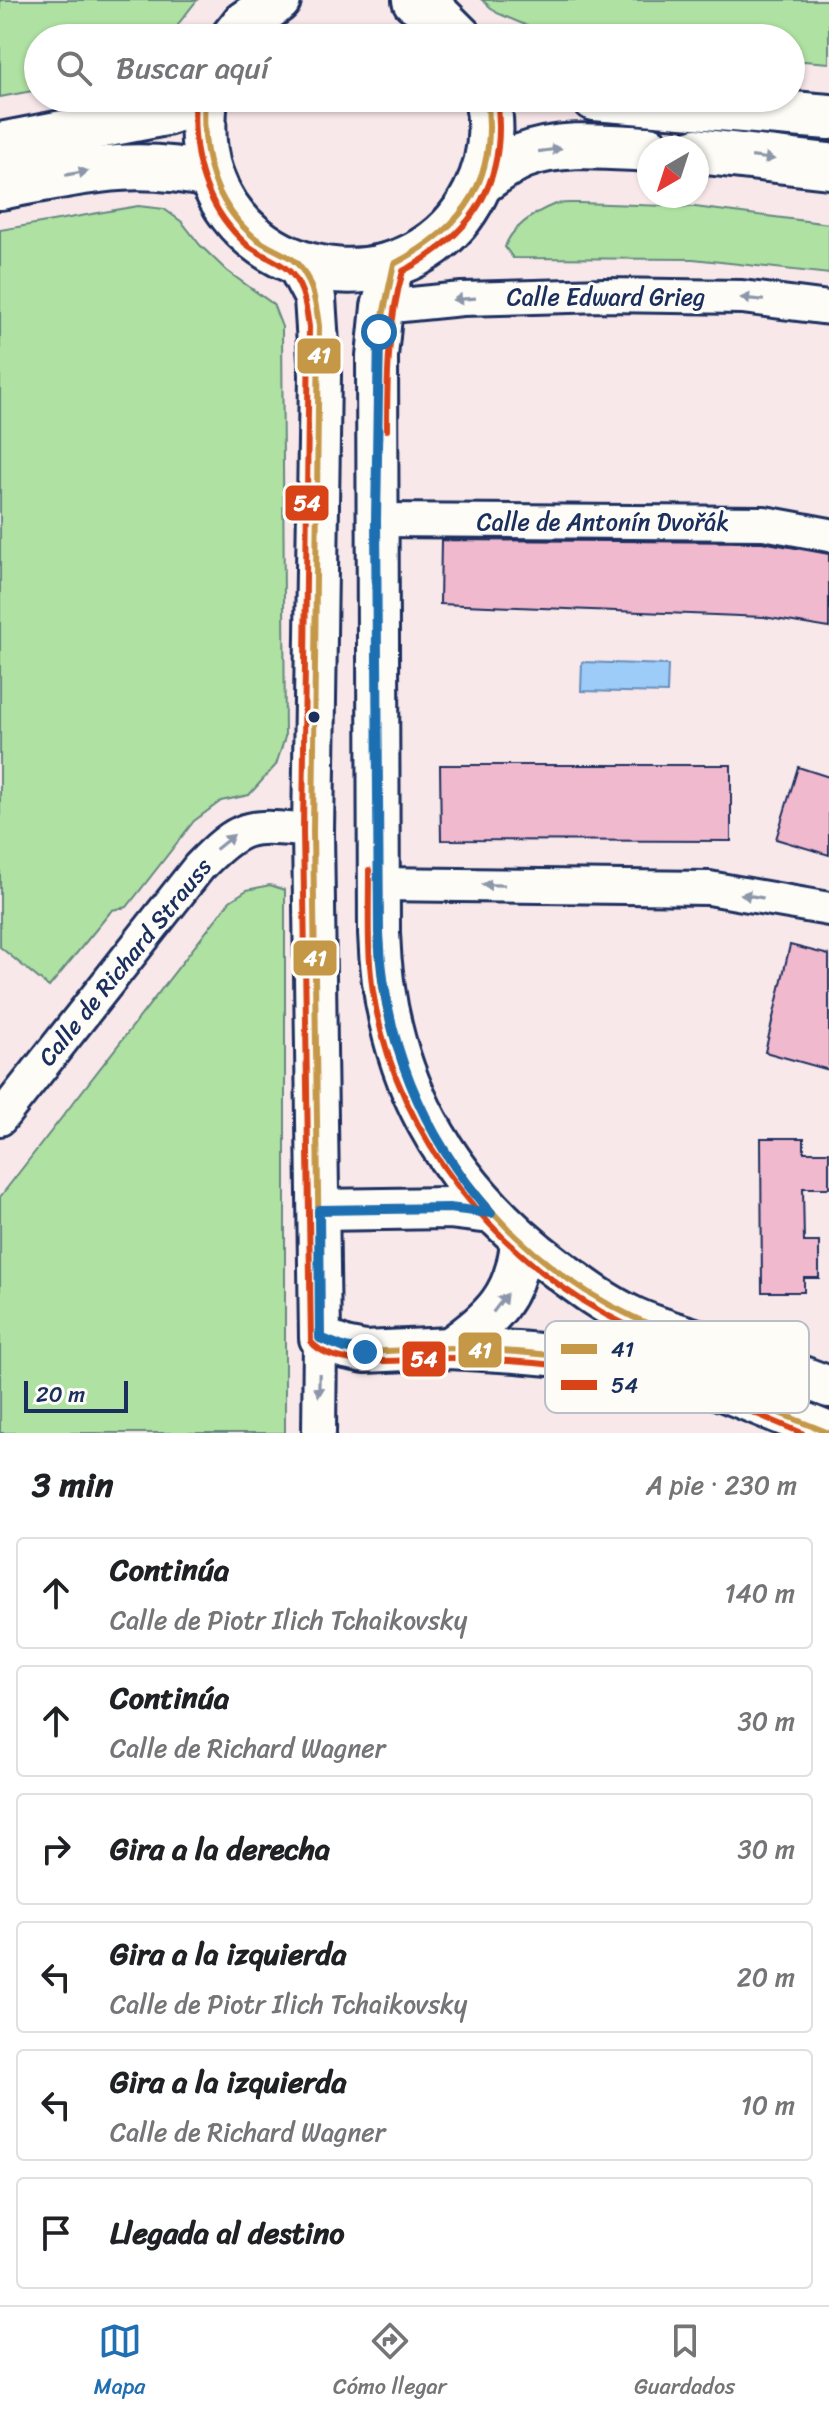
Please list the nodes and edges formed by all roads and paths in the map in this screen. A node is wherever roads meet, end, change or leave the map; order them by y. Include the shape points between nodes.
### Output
1 (278, 0) edge
2 (415, 0) edge
3 (244, 24) edge
4 (446, 24) edge
5 (164, 112) edge
6 (203, 112) edge
7 (489, 112) edge
8 (767, 112) edge
9 (829, 117) edge
10 (0, 145) edge
11 (637, 148) edge
12 (709, 152) edge
13 (829, 166) edge
14 (211, 176) junction
15 (480, 183) junction
16 (0, 187) edge
17 (296, 262) junction
18 (394, 264) junction
19 (382, 307) junction
20 (829, 308) edge
21 (376, 520) junction
22 (829, 535) edge
23 (313, 831) junction
24 (379, 884) junction
25 (829, 909) edge
26 (0, 1119) edge
27 (319, 1210) junction
28 (491, 1213) junction
29 (521, 1241) junction
30 (642, 1321) edge
31 (320, 1338) junction
32 (450, 1348) junction
33 (545, 1355) edge
34 (809, 1380) edge
35 (829, 1387) edge
36 (779, 1413) edge
37 (319, 1433) edge
38 (829, 1433) edge

1 - 3 main road
2 - 4 main road
5 - 10 main road
6 - 14 main road
7 - 15 main road via 488,159
8 - 9 main road
15 -> 11 main road via 520,157 553,148
12 -> 13 main road
16 -> 14 main road via 117,166
14 - 17 main road via 244,228 273,252
15 - 18 main road via 437,241
17 - 18 main road via 345,272
17 - 23 street via 315,298 319,338
18 - 19 street
20 -> 19 street, Calle Edward Grieg via 742,297 604,295
19 - 21 street
21 - 22 street, Calle de Antonín Dvořák via 764,523
21 - 24 street
26 -> 23 street, Calle de Richard Strauss via 219,846 237,832 258,827
23 - 27 street
25 -> 24 street via 709,888
24 - 28 street via 384,994 406,1076 450,1163
27 - 28 street via 449,1208
27 - 31 street
28 - 29 street
29 - 30 street via 595,1296
32 -> 29 street via 502,1303 517,1272
31 - 32 street via 365,1352
31 -> 37 street
32 - 33 street
34 - 35 street
36 - 38 street

